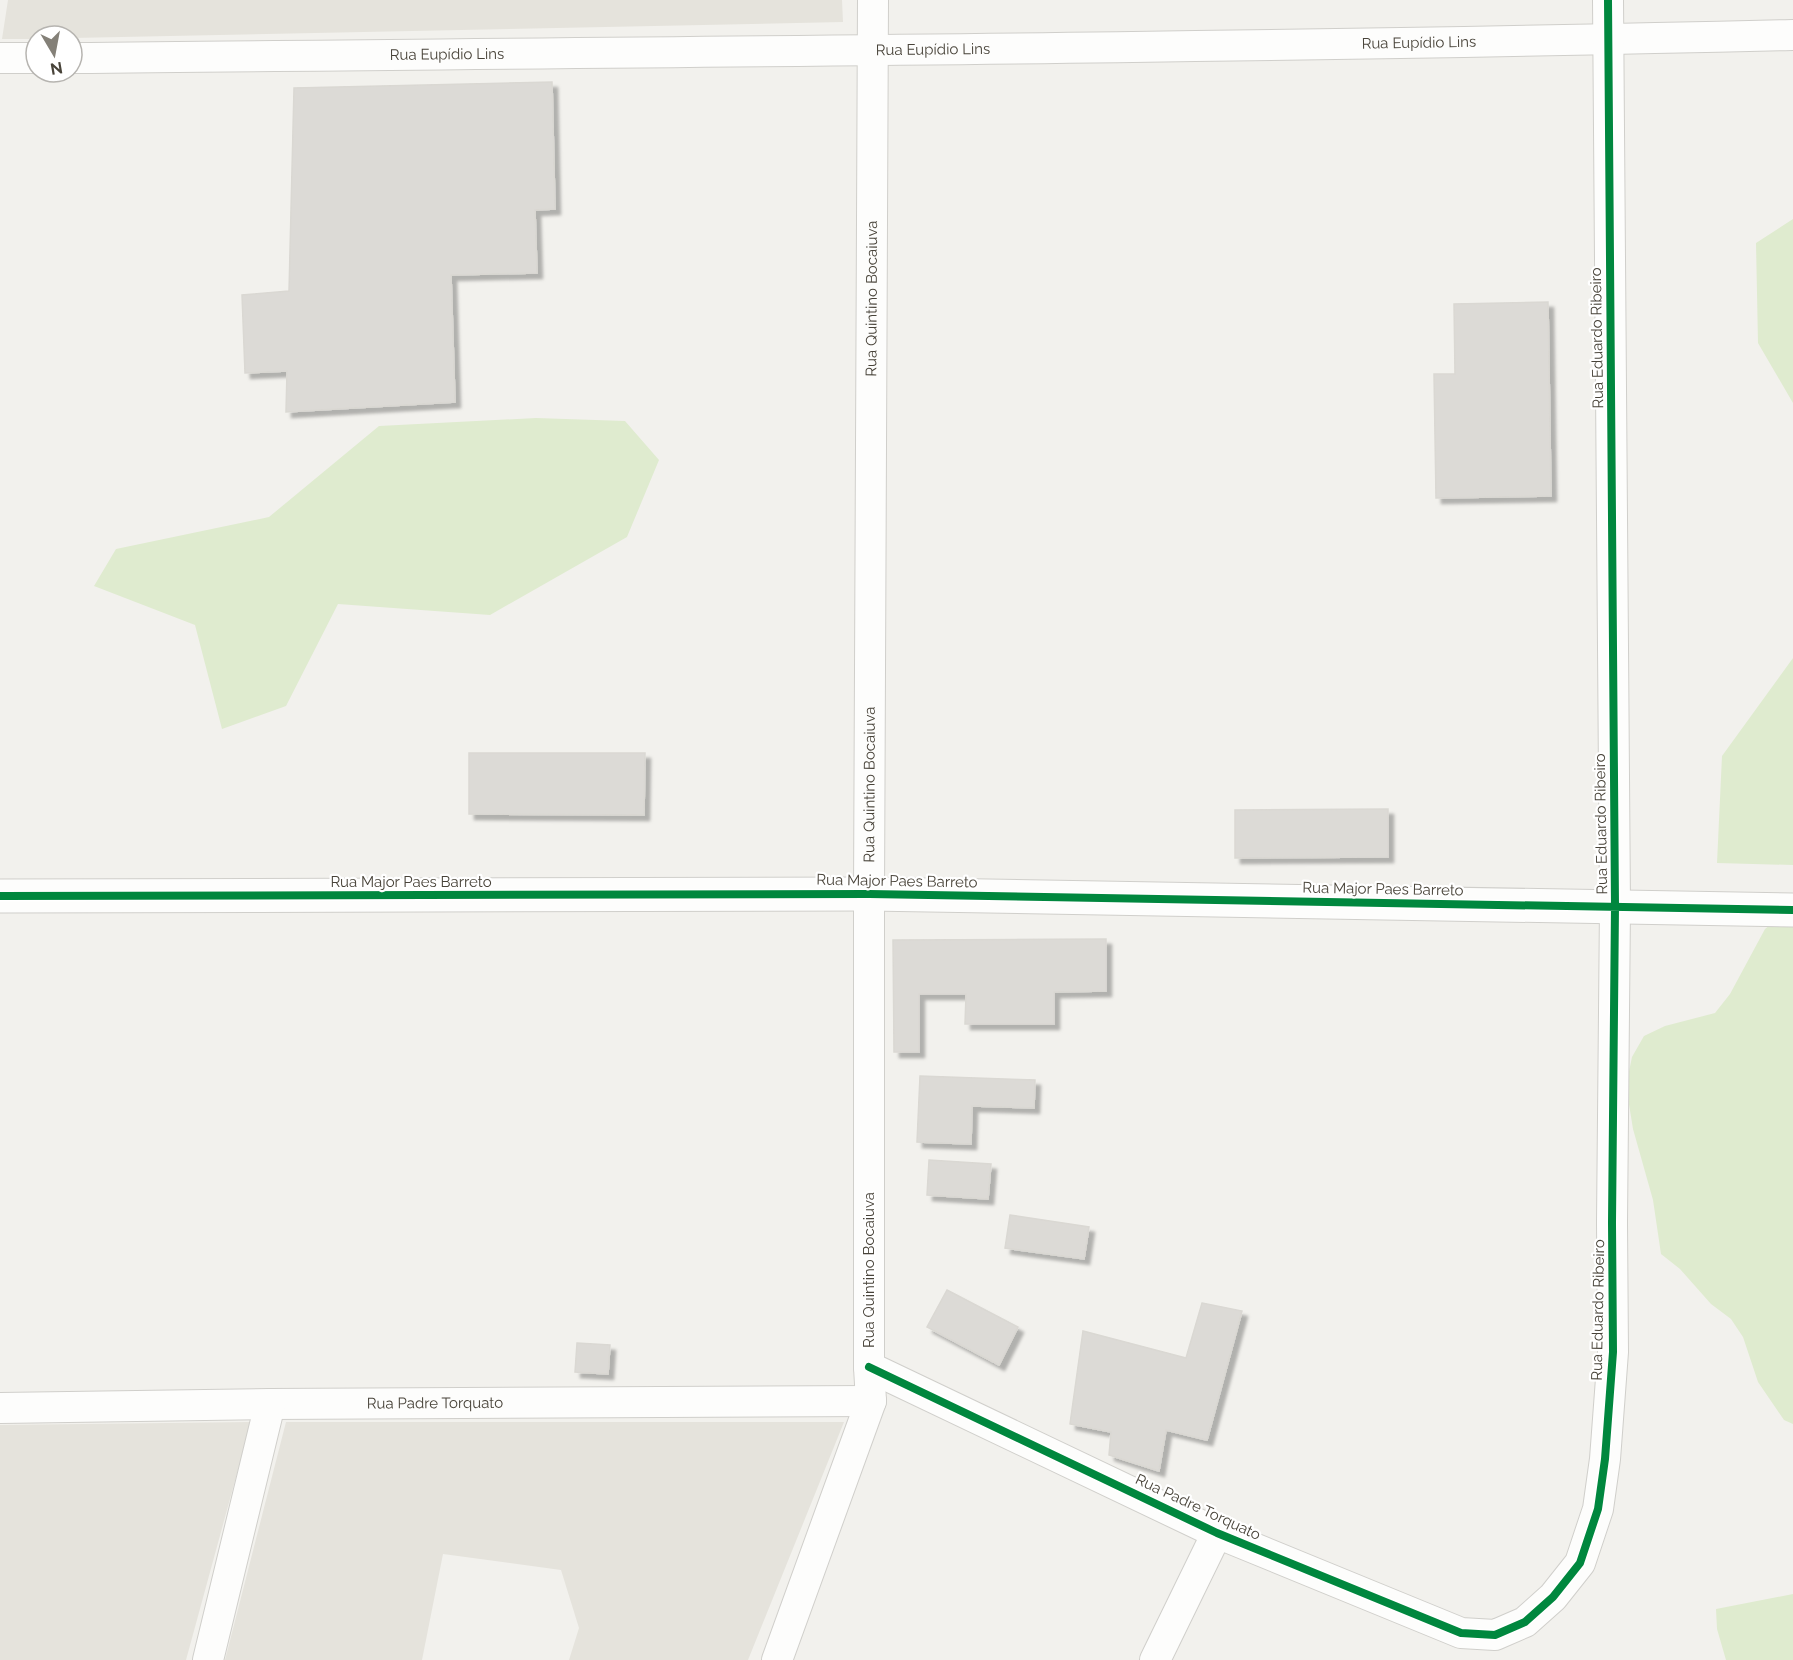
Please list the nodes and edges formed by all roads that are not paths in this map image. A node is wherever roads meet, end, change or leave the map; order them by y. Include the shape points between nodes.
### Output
1 (873, 0) edge
2 (1608, 0) edge
3 (1793, 35) edge
4 (1608, 39) junction
5 (874, 50) junction
6 (0, 58) edge
7 (24, 58) edge
8 (84, 58) edge
9 (869, 894) junction
10 (0, 896) edge
11 (1615, 906) junction
12 (1793, 910) edge
13 (869, 1367) junction
14 (872, 1401) junction
15 (270, 1404) junction
16 (0, 1408) edge
17 (1217, 1533) junction
18 (1525, 1622) joint
19 (208, 1660) edge
20 (777, 1660) edge
21 (1155, 1660) edge

1 - 5 street, Rua Quintino Bocaiuva
2 - 4 street, Rua Eduardo Ribeiro
3 - 4 street, Rua Eupídio Lins
4 - 5 street, Rua Eupídio Lins
4 - 11 street, Rua Eduardo Ribeiro
5 - 8 street, Rua Eupídio Lins
5 - 9 street, Rua Quintino Bocaiuva
6 - 7 street
9 - 10 street, Rua Major Paes Barreto
9 - 11 street, Rua Major Paes Barreto
9 - 13 street, Rua Quintino Bocaiuva
11 - 12 street, Rua Major Paes Barreto
11 - 18 street, Rua Eduardo Ribeiro via 1613,1352 1598,1509 1580,1563 1553,1597
13 - 14 street, Rua Quintino Bocaiuva
13 - 17 street, Rua Padre Torquato
14 - 15 street, Rua Padre Torquato
14 - 20 street, Rua Quintino Bocaiuva
15 - 16 street, Rua Padre Torquato
15 - 19 street
17 - 18 street, Rua Padre Torquato via 1461,1633 1496,1635
17 - 21 street

